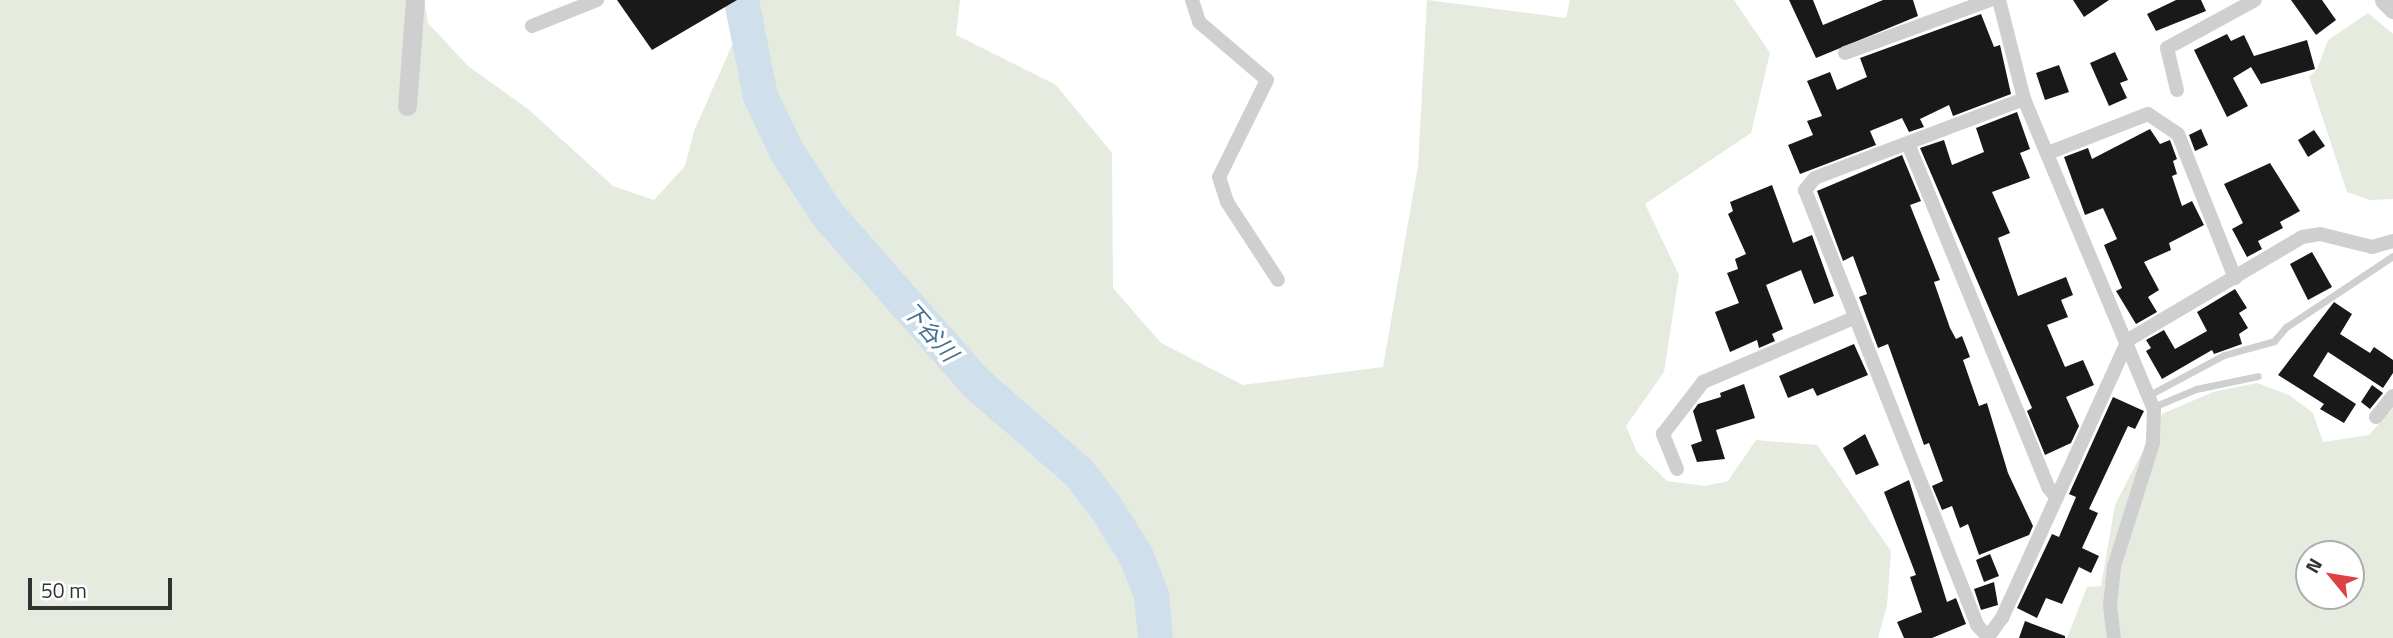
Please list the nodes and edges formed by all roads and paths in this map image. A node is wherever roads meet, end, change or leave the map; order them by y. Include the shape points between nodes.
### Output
1 (415, 0) edge
2 (597, 0) edge
3 (1192, 0) edge
4 (1990, 0) edge
5 (1999, 0) edge
6 (2255, 0) edge
7 (2385, 0) edge
8 (2393, 9) edge
9 (532, 26) dead end
10 (1845, 53) dead end
11 (2177, 90) dead end
12 (2024, 99) junction
13 (407, 106) dead end
14 (1909, 146) junction
15 (2048, 153) junction
16 (2393, 241) edge
17 (2393, 256) edge
18 (2235, 278) junction
19 (1278, 280) dead end
20 (1854, 318) junction
21 (2128, 340) junction
22 (2258, 376) dead end
23 (2393, 396) edge
24 (2151, 401) junction
25 (2376, 417) dead end
26 (1676, 469) dead end
27 (2057, 498) junction
28 (2114, 638) edge

1 - 13 street
2 - 9 street
3 - 19 street via 1199,22 1267,80 1219,177 1227,202
4 - 10 street
5 - 12 street
6 - 11 street via 2167,48
7 - 8 street
12 - 14 street
12 - 15 street
14 - 20 street via 1815,178 1805,190
14 - 27 street via 2048,487
15 - 18 street via 2148,114 2178,134
15 - 21 street
16 - 18 street via 2372,247 2320,234 2302,237
17 - 24 lane via 2286,327 2274,341 2224,355
18 - 21 street
20 - 26 street via 1703,382 1663,434
20 - 27 street via 1977,625 1988,637 2002,618
21 - 24 street
21 - 27 street via 2106,379
22 - 24 lane
23 - 25 street
24 - 28 street via 2153,443 2114,567 2110,606

